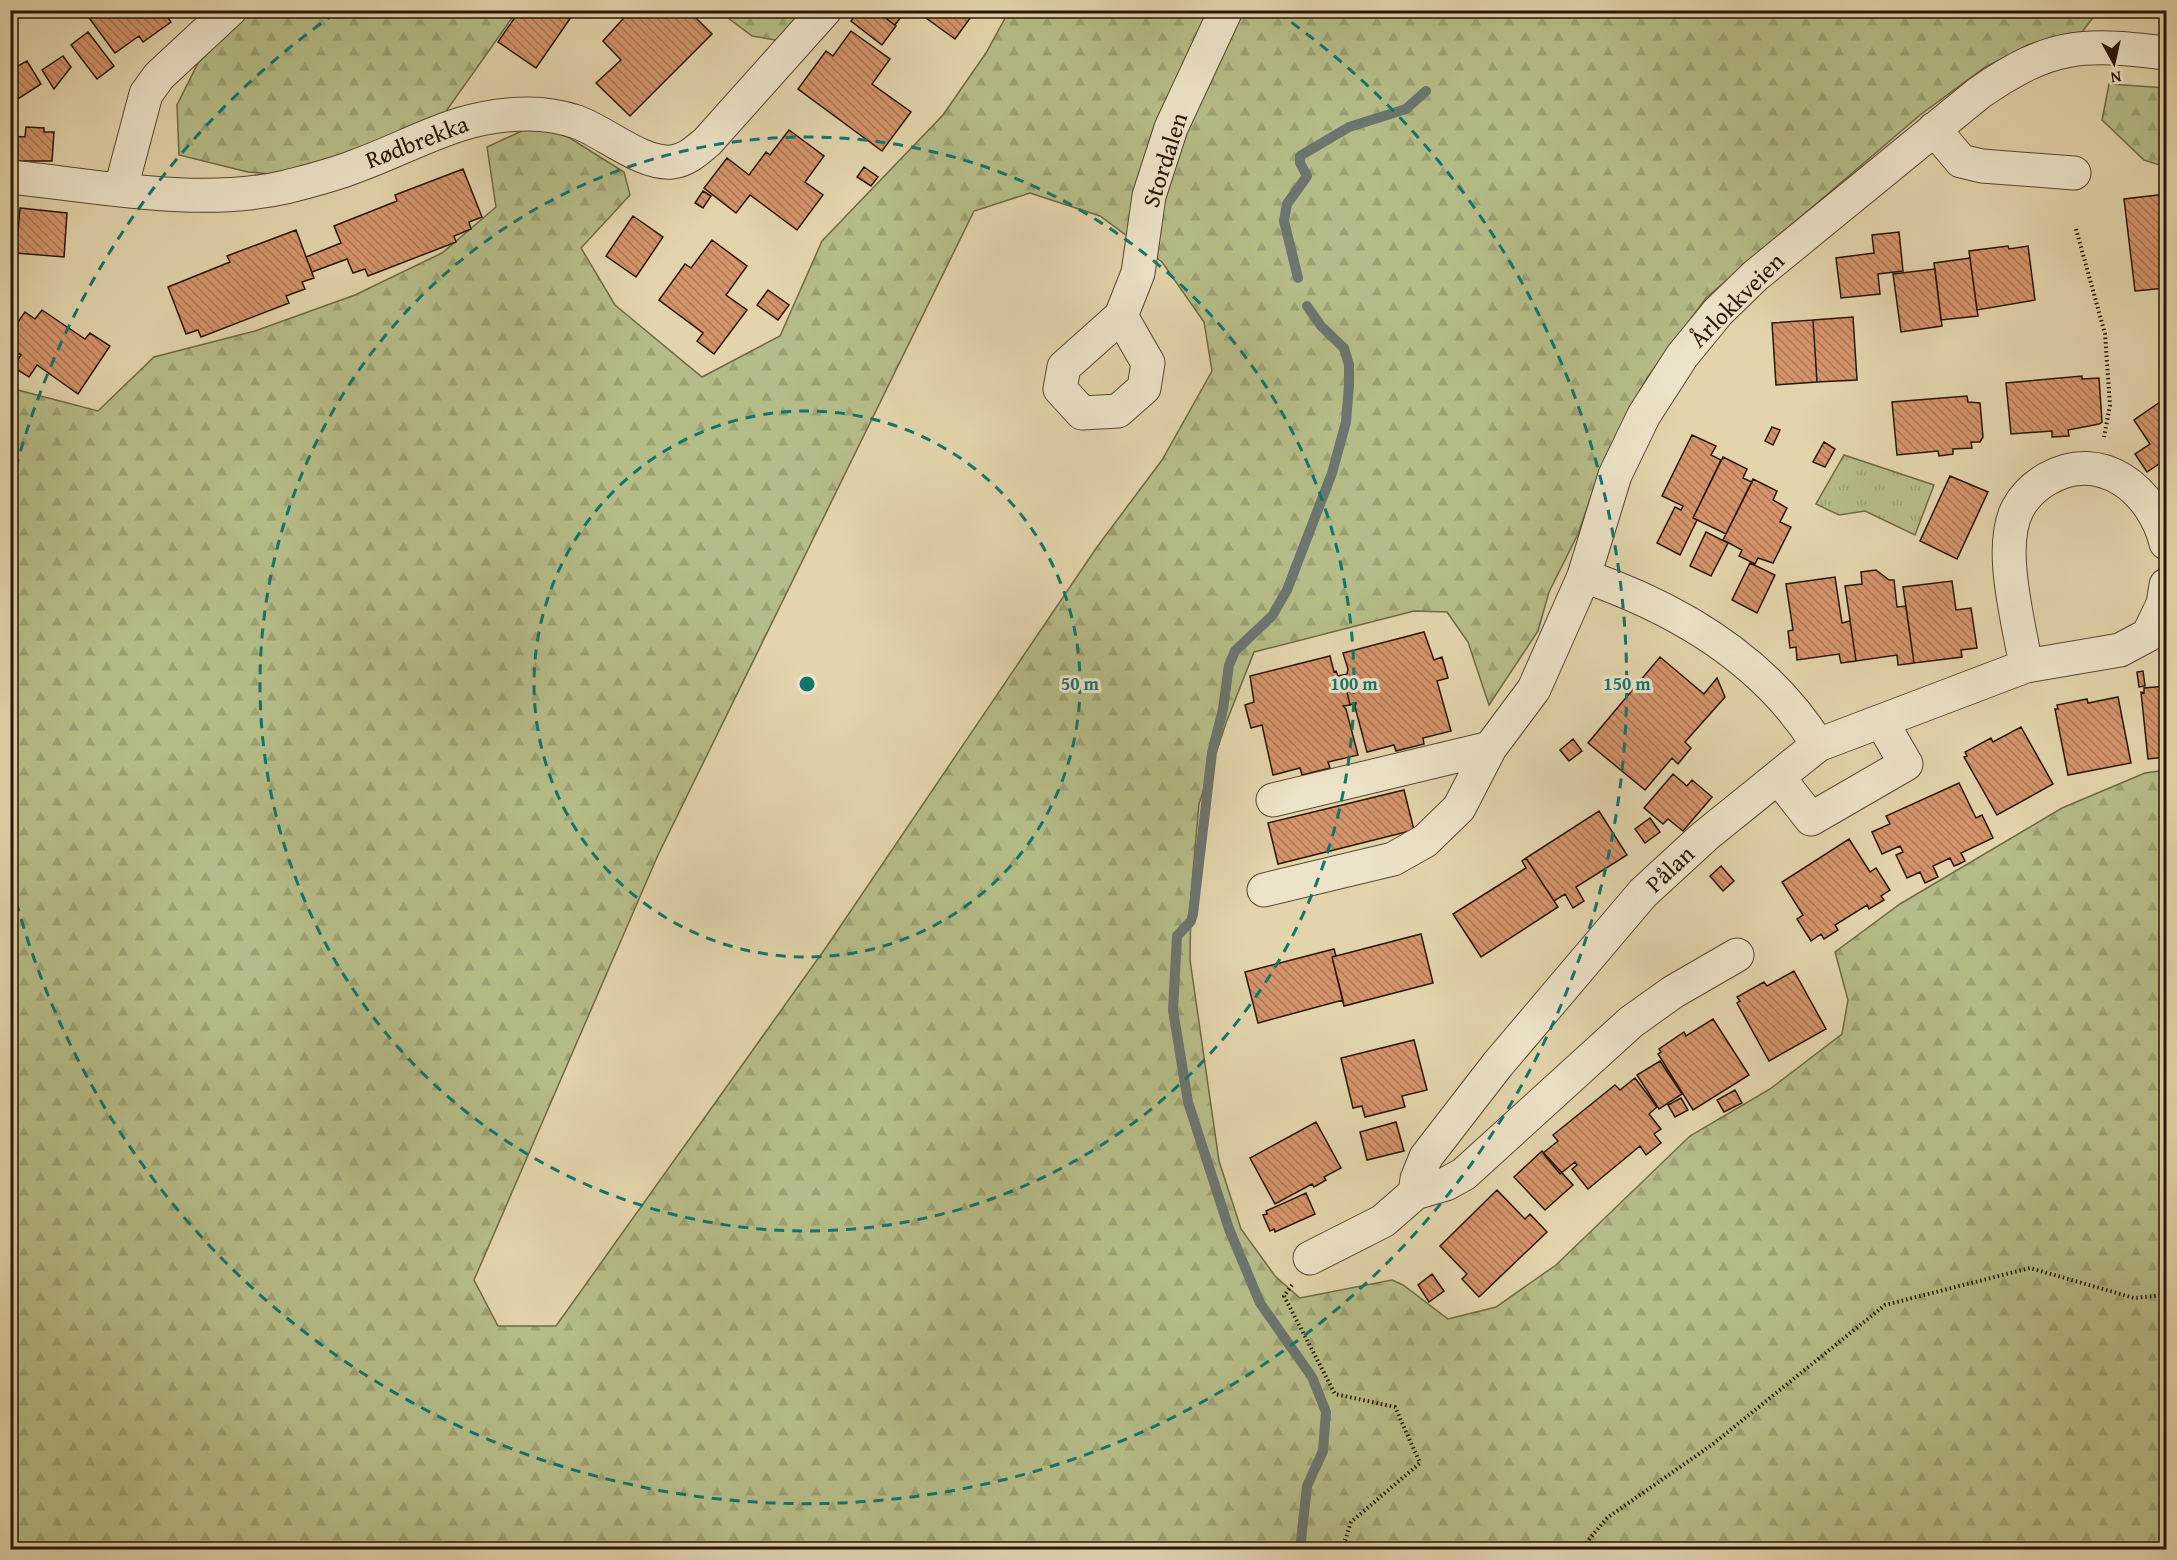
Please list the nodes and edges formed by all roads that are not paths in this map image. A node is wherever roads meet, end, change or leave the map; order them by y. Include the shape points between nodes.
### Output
1 (230, 10) edge
2 (825, 10) edge
3 (1226, 10) edge
4 (2166, 53) edge
5 (1934, 129) junction
6 (2074, 172) dead end
7 (10, 177) edge
8 (121, 188) junction
9 (1121, 316) dead end
10 (2166, 543) edge
11 (1584, 576) junction
12 (2166, 585) edge
13 (2157, 639) edge
14 (2026, 666) junction
15 (1881, 721) junction
16 (1818, 745) junction
17 (1490, 748) junction
18 (1778, 777) junction
19 (1273, 800) dead end
20 (1264, 890) dead end
21 (1737, 956) dead end
22 (1415, 1193) junction
23 (1310, 1258) road end

1 - 8 street via 159,76 146,94
2 - 8 street, Rødbrekka via 707,142 691,156 671,162 649,159 578,122 558,117 486,116 447,127 355,167 286,187 234,195 177,195
3 - 9 street, Stordalen via 1171,128 1149,196 1138,273
4 - 5 street, Årlokkveien via 2111,46 2080,47 2051,54 2015,68
5 - 6 street via 1961,161
5 - 11 street, Årlokkveien via 1755,276 1718,312 1682,356 1644,415 1615,475
7 - 8 street, Rødbrekka
10 - 14 street via 2161,522 2146,499 2127,481 2107,470 2059,472 2034,487 2018,508 2010,536 2010,566
11 - 16 street via 1624,590 1723,644 1800,716
11 - 17 street, Årlokkveien via 1534,688
12 - 13 street, Pålan
13 - 14 street, Pålan via 2120,650
14 - 15 street, Pålan
15 - 16 street, Pålan
15 - 18 street via 1906,764 1811,819
16 - 18 street, Pålan
17 - 19 street
17 - 20 street, Årlokkveien via 1459,808 1425,841 1393,859
18 - 22 street, Pålan via 1705,836 1636,901 1498,1064 1426,1157
21 - 22 street via 1673,992 1631,1022 1464,1174
22 - 23 street via 1383,1221

